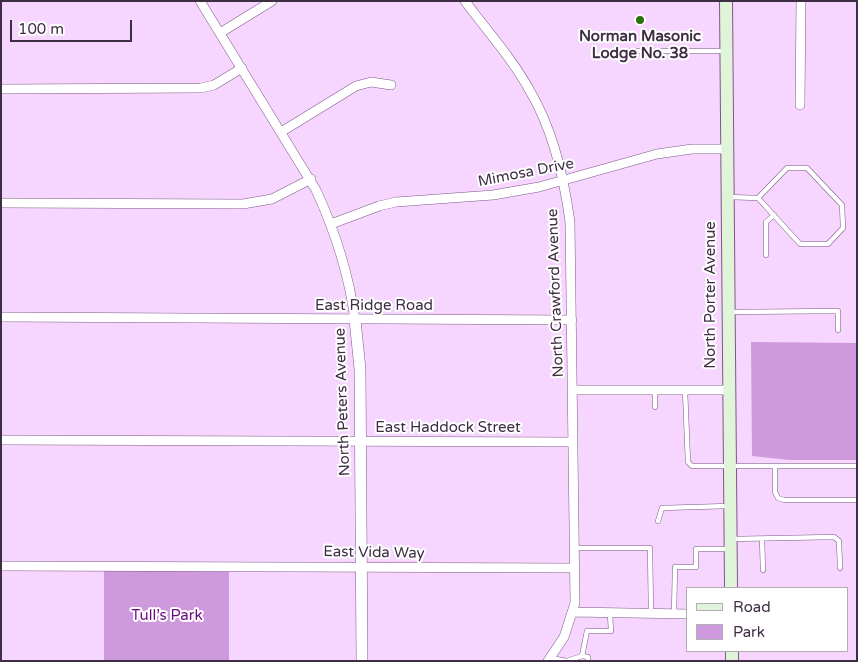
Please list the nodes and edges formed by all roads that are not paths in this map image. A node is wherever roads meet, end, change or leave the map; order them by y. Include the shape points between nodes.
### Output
1 (200, 1) edge
2 (272, 1) edge
3 (465, 1) edge
4 (726, 1) edge
5 (801, 1) edge
6 (220, 33) junction
7 (613, 51) dead end
8 (726, 51) junction
9 (242, 68) junction
10 (391, 85) dead end
11 (1, 90) edge
12 (800, 105) dead end
13 (282, 132) junction
14 (727, 149) junction
15 (310, 179) junction
16 (563, 180) junction
17 (727, 197) junction
18 (758, 198) junction
19 (1, 203) edge
20 (774, 215) junction
21 (331, 224) junction
22 (766, 255) dead end
23 (728, 312) junction
24 (1, 318) edge
25 (355, 320) junction
26 (572, 320) junction
27 (838, 330) dead end
28 (573, 390) junction
29 (655, 390) junction
30 (685, 390) junction
31 (728, 390) junction
32 (655, 407) dead end
33 (1, 440) edge
34 (360, 441) junction
35 (573, 442) junction
36 (729, 466) junction
37 (857, 466) edge
38 (775, 467) junction
39 (857, 500) edge
40 (730, 506) junction
41 (658, 521) dead end
42 (762, 539) junction
43 (730, 544) junction
44 (575, 548) junction
45 (1, 566) edge
46 (360, 567) junction
47 (575, 568) junction
48 (840, 568) dead end
49 (763, 570) dead end
50 (731, 587) edge
51 (573, 612) junction
52 (610, 614) junction
53 (651, 614) junction
54 (674, 614) junction
55 (686, 614) edge
56 (582, 656) junction
57 (549, 659) edge
58 (362, 661) edge
59 (588, 661) edge

1 - 6 street, North Peters Avenue
2 - 6 street
3 - 16 street, North Crawford Avenue via 530,90 546,124
4 - 8 main road, North Porter Avenue
5 - 12 street
6 - 9 street, North Peters Avenue
7 - 8 lane
8 - 14 main road, North Porter Avenue
9 - 11 street via 214,85 196,89
9 - 13 street, North Peters Avenue
10 - 13 street via 372,82 356,86
13 - 15 street, North Peters Avenue
14 - 16 street, Mimosa Drive via 692,148 669,152
14 - 17 main road, North Porter Avenue
15 - 19 street via 272,199 252,203
15 - 21 street, North Peters Avenue
16 - 21 street, Mimosa Drive via 493,195 396,202
16 - 26 street, North Crawford Avenue via 571,229
17 - 18 lane
17 - 23 main road, North Porter Avenue
18 - 20 lane
18 - 20 lane via 787,168 807,168 842,205 842,228 828,244 800,244
20 - 22 lane via 766,222
21 - 25 street, North Peters Avenue
23 - 27 lane via 838,311
23 - 31 main road, North Porter Avenue
24 - 25 street, East Ridge Road
25 - 26 street, East Ridge Road
25 - 34 street, North Peters Avenue via 360,369
26 - 28 street, North Crawford Avenue
28 - 29 street
28 - 35 street, North Crawford Avenue
29 - 30 street
29 - 32 lane
30 - 31 street
30 - 36 lane via 688,462 697,467
31 - 36 main road, North Porter Avenue
33 - 34 street, East Haddock Street
34 - 35 street, East Haddock Street
34 - 46 street, North Peters Avenue
35 - 44 street, North Crawford Avenue
36 - 38 lane
36 - 40 main road, North Porter Avenue
37 - 38 lane
38 - 39 lane via 778,498
40 - 41 lane via 662,508
40 - 43 main road, North Porter Avenue
42 - 43 lane
42 - 48 lane via 834,537 839,541
42 - 49 lane
43 - 50 main road, North Porter Avenue
43 - 54 lane via 696,549 696,566 675,567
44 - 47 street, North Crawford Avenue
44 - 53 lane via 650,548
45 - 46 street, East Vida Way
46 - 47 street, East Vida Way
46 - 58 street, North Peters Avenue
47 - 51 street, North Crawford Avenue
51 - 52 street
51 - 57 street, North Crawford Avenue via 564,637
52 - 53 street
52 - 56 lane via 611,631 587,632
53 - 54 street
54 - 55 street
56 - 57 lane via 567,660
56 - 59 lane via 588,657

